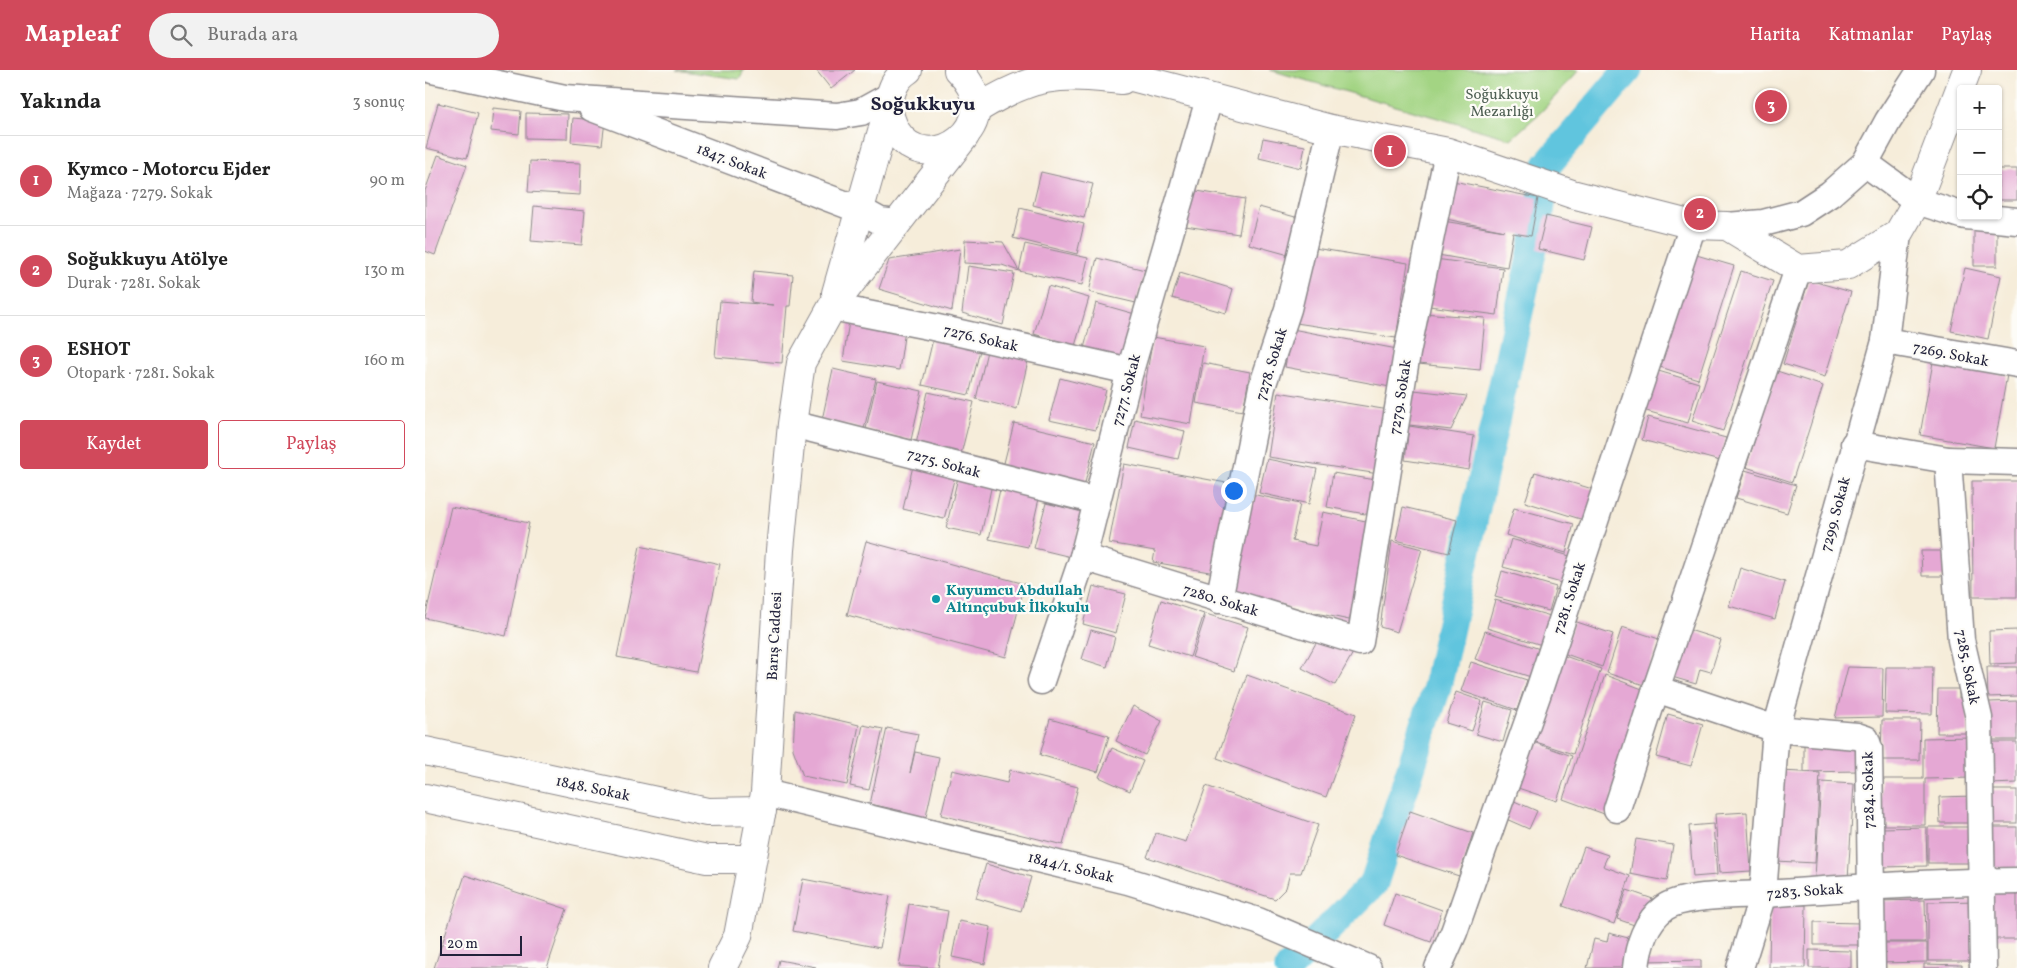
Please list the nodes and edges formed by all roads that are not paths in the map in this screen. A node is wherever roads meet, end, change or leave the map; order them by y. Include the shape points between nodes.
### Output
1 (432, 70) edge
2 (958, 70) edge
3 (1105, 70) edge
4 (1921, 70) edge
5 (1967, 70) edge
6 (1148, 82) junction
7 (896, 86) edge
8 (565, 98) junction
9 (1209, 99) junction
10 (977, 109) junction
11 (1331, 129) junction
12 (965, 136) junction
13 (1448, 152) junction
14 (1865, 163) junction
15 (1917, 201) junction
16 (859, 210) junction
17 (1957, 213) edge
18 (2002, 220) edge
19 (2017, 221) edge
20 (897, 223) junction
21 (1693, 225) junction
22 (1727, 226) junction
23 (1897, 234) junction
24 (1799, 269) junction
25 (832, 307) junction
26 (1885, 341) junction
27 (2017, 364) edge
28 (1130, 371) junction
29 (792, 424) junction
30 (1855, 444) junction
31 (1948, 460) junction
32 (2017, 462) edge
33 (1097, 501) junction
34 (1083, 557) junction
35 (1219, 600) junction
36 (1359, 642) joint
37 (1041, 681) dead end
38 (1656, 689) junction
39 (1776, 729) junction
40 (425, 751) edge
41 (425, 798) edge
42 (763, 802) junction
43 (1617, 809) dead end
44 (753, 859) junction
45 (1983, 881) junction
46 (2017, 881) edge
47 (1869, 886) junction
48 (1763, 894) junction
49 (722, 968) edge
50 (1368, 968) edge
51 (1438, 968) edge
52 (1636, 968) edge
53 (1740, 968) edge
54 (1872, 968) edge
55 (1983, 968) edge

1 - 8 street, 1847. Sokak
2 - 10 main road via 975,94
3 - 6 main road
4 - 14 street
5 - 15 main road, 7299. Sokak
6 - 9 main road
6 - 10 main road via 1074,75 1037,79 1000,94
7 - 8 street, 1847. Sokak via 861,112 837,116
7 - 12 main road via 892,123 910,144 938,150 952,146
7 - 16 main road
8 - 16 street, 1847. Sokak
9 - 11 main road
9 - 28 street, 7277. Sokak
10 - 12 main road
11 - 13 main road
11 - 35 street, 7278. Sokak via 1288,309 1261,387
12 - 20 main road
13 - 21 main road via 1573,194
13 - 36 street, 7279. Sokak via 1407,353
14 - 15 street
14 - 22 street via 1801,213 1763,223
15 - 17 street
15 - 23 main road, 7299. Sokak
16 - 20 street, 1847. Sokak via 881,221
16 - 25 main road
18 - 19 street
20 - 25 main road
21 - 22 main road
21 - 51 street, 7281. Sokak via 1540,687 1454,932
22 - 24 main road
23 - 24 main road via 1848,265
23 - 26 street, 7299. Sokak
24 - 38 street
25 - 28 street, 7276. Sokak
25 - 29 main road, Barış Caddesi via 801,363
26 - 27 street, 7269. Sokak
26 - 30 street, 7299. Sokak
28 - 33 street, 7277. Sokak
29 - 33 street, 7275. Sokak
29 - 42 main road, Barış Caddesi
30 - 31 street
30 - 39 street, 7299. Sokak
31 - 32 street
31 - 45 street, 7285. Sokak via 1961,640 1979,718
33 - 34 street, 7277. Sokak
34 - 35 street, 7280. Sokak
34 - 37 street, 7277. Sokak
35 - 36 street, 7280. Sokak
38 - 39 street, 7284. Sokak
38 - 43 street
39 - 47 street, 7284. Sokak via 1866,739 1869,748
39 - 48 street, 7299. Sokak
40 - 42 main road, 1848. Sokak via 707,812
41 - 44 main road via 707,859
42 - 44 main road, Barış Caddesi
42 - 50 street, 1844/1. Sokak via 1128,881 1258,921
44 - 49 main road, Barış Caddesi via 738,936
45 - 46 street, 7283. Sokak
45 - 47 street, 7283. Sokak
45 - 55 street, 7285. Sokak
47 - 48 street, 7283. Sokak
47 - 54 street, 7284. Sokak
48 - 52 street, 7283. Sokak via 1701,897 1665,907 1649,924 1637,952
48 - 53 street, 7299. Sokak

